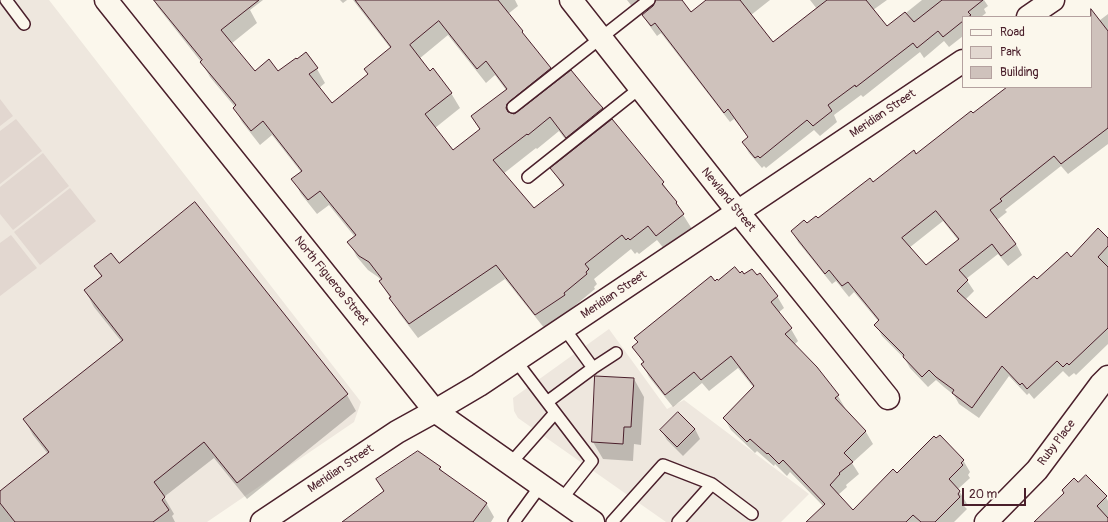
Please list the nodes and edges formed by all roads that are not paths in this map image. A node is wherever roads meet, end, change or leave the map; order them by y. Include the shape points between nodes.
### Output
1 (6, 0) edge
2 (106, 0) edge
3 (649, 0) edge
4 (1048, 1) edge
5 (577, 2) edge
6 (1029, 16) edge
7 (24, 24) dead end
8 (600, 37) junction
9 (962, 61) edge
10 (640, 88) junction
11 (513, 106) dead end
12 (528, 176) dead end
13 (738, 212) junction
14 (564, 328) junction
15 (616, 353) dead end
16 (516, 361) junction
17 (592, 368) junction
18 (1108, 377) edge
19 (888, 398) dead end
20 (547, 402) junction
21 (436, 411) junction
22 (555, 413) junction
23 (510, 464) junction
24 (712, 484) junction
25 (541, 485) junction
26 (561, 500) junction
27 (752, 514) dead end
28 (262, 522) edge
29 (514, 522) edge
30 (593, 522) edge
31 (612, 522) edge
32 (678, 522) edge
33 (986, 522) edge

1 - 7 lane
2 - 21 street, North Figueroa Street
3 - 8 lane
4 - 6 street
5 - 8 street, Newland Street
8 - 10 street, Newland Street
8 - 11 lane
9 - 13 street, Meridian Street
10 - 12 lane
10 - 13 street, Newland Street
13 - 14 street, Meridian Street
13 - 19 street, Newland Street
14 - 16 street, Meridian Street
14 - 17 lane
15 - 17 lane
16 - 20 lane
16 - 21 street, Meridian Street
17 - 20 lane
18 - 33 street, Ruby Place via 1037,470
20 - 22 lane
21 - 23 street, North Figueroa Street
21 - 28 street, Meridian Street via 396,432
22 - 23 lane
22 - 26 lane via 592,461
23 - 25 street, North Figueroa Street
24 - 27 lane
24 - 31 lane via 663,466
24 - 32 lane
25 - 26 street, North Figueroa Street
25 - 29 lane
26 - 30 street, North Figueroa Street

